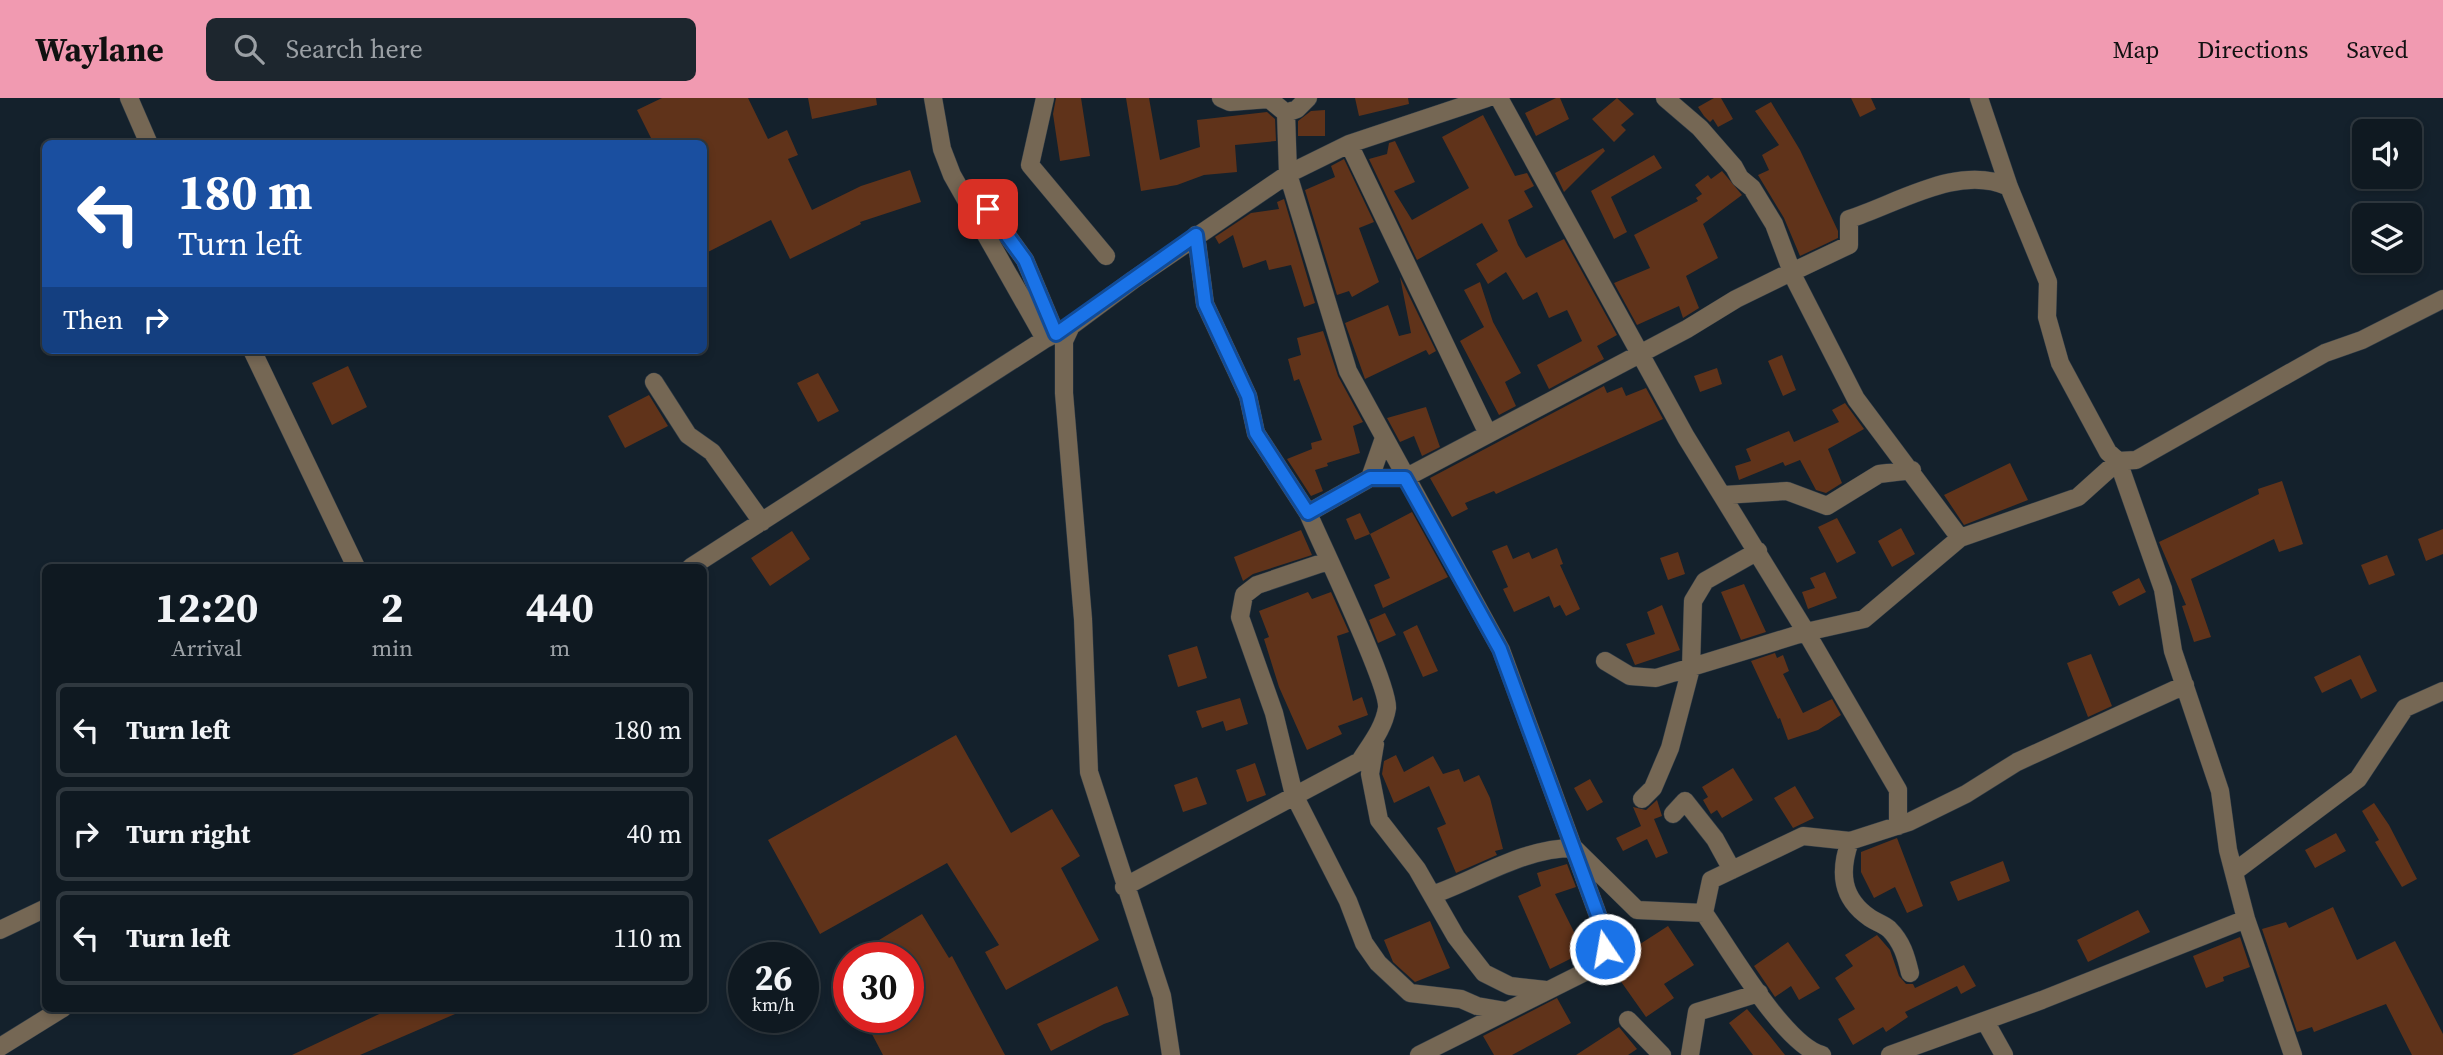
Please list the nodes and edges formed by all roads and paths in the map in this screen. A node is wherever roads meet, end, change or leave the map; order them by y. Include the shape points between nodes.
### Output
1 (129, 98) edge
2 (933, 98) edge
3 (1045, 98) edge
4 (1221, 98) edge
5 (1308, 98) edge
6 (1487, 98) edge
7 (1499, 98) edge
8 (1665, 98) edge
9 (1979, 98) edge
10 (1286, 113) junction
11 (147, 140) edge
12 (1349, 144) junction
13 (1288, 174) junction
14 (2009, 187) junction
15 (1196, 235) junction
16 (1106, 257) dead end
17 (2443, 299) edge
18 (1057, 333) junction
19 (254, 354) edge
20 (1640, 354) junction
21 (654, 382) dead end
22 (1488, 434) junction
23 (1384, 439) junction
24 (2118, 461) junction
25 (1912, 470) junction
26 (1370, 478) junction
27 (1405, 478) junction
28 (1724, 495) junction
29 (1308, 513) junction
30 (762, 522) junction
31 (1959, 538) junction
32 (1758, 551) junction
33 (1328, 561) junction
34 (355, 564) edge
35 (696, 564) edge
36 (1806, 632) junction
37 (1605, 661) dead end
38 (1691, 668) junction
39 (2185, 685) junction
40 (2443, 691) edge
41 (1377, 736) junction
42 (1294, 795) junction
43 (1642, 799) dead end
44 (1672, 814) dead end
45 (1898, 826) junction
46 (1850, 841) junction
47 (1574, 848) junction
48 (1732, 870) junction
49 (2234, 872) junction
50 (1124, 887) junction
51 (1432, 895) junction
52 (42, 910) edge
53 (1704, 913) junction
54 (2246, 919) junction
55 (0, 930) edge
56 (1910, 973) dead end
57 (1549, 990) junction
58 (1759, 993) junction
59 (1506, 1011) junction
60 (57, 1012) edge
61 (1628, 1020) dead end
62 (1985, 1021) junction
63 (0, 1047) edge
64 (1171, 1055) edge
65 (1419, 1055) edge
66 (1662, 1055) edge
67 (1690, 1055) edge
68 (1822, 1055) edge
69 (1890, 1055) edge
70 (2004, 1055) edge
71 (2293, 1055) edge

1 - 11 street
2 - 18 street via 942,149 968,204
3 - 16 street via 1030,165
4 - 10 street via 1230,102 1269,99
5 - 10 street
6 - 12 street
7 - 20 street
8 - 14 street via 1700,128 1752,188 1774,224 1792,272 1849,245 1849,219 1938,186 1979,180
9 - 14 street
10 - 13 street
12 - 13 street
12 - 22 street
13 - 15 street
13 - 23 street via 1348,371
14 - 24 street via 2049,282 2047,317 2060,363 2108,452
15 - 18 street
15 - 29 street via 1205,304 1248,396 1256,433
17 - 24 street via 2362,340 2325,353 2136,460
18 - 30 street
18 - 50 street via 1064,341 1064,393 1083,619 1087,758
19 - 34 street
20 - 22 street
20 - 25 street via 1791,272 1856,399
20 - 28 street
21 - 30 street via 688,435 712,452
22 - 27 street
23 - 26 street
23 - 27 street
24 - 31 street via 2078,497
24 - 39 street via 2163,589 2173,651
25 - 28 street via 1879,474 1827,506 1787,491
25 - 31 street
26 - 27 street
26 - 29 street
27 - 47 street via 1500,649
28 - 32 street
29 - 33 street
30 - 35 street
31 - 36 street via 1864,620
32 - 36 street
32 - 38 street via 1705,581 1693,601
33 - 41 street via 1382,686 1387,707
33 - 42 street via 1257,585 1244,595 1240,617 1274,713
36 - 38 street
36 - 45 street via 1898,790
37 - 38 street via 1630,676 1656,678
38 - 43 street via 1670,748 1653,788
39 - 45 street via 2017,762 1966,794
39 - 49 street via 2220,791
40 - 49 street via 2406,708 2358,779
41 - 42 street via 1360,761
41 - 51 street via 1370,774 1379,820
42 - 50 street
42 - 59 street via 1364,943 1378,963 1410,993 1461,999
44 - 48 street via 1685,801
45 - 46 street
46 - 48 street via 1803,836
46 - 56 street via 1842,864 1848,897 1892,933 1906,954
47 - 51 street via 1527,854
47 - 53 street via 1637,910
47 - 57 street via 1606,937 1605,949 1593,968
48 - 53 street via 1711,880
49 - 54 street
50 - 64 street via 1162,996
51 - 57 street via 1484,973 1510,986
52 - 55 street
53 - 58 street
54 - 62 street
54 - 71 street
57 - 59 street
58 - 67 street via 1697,1012
58 - 68 street via 1810,1052
59 - 65 street
60 - 63 street
61 - 66 street
62 - 69 street
62 - 70 street

